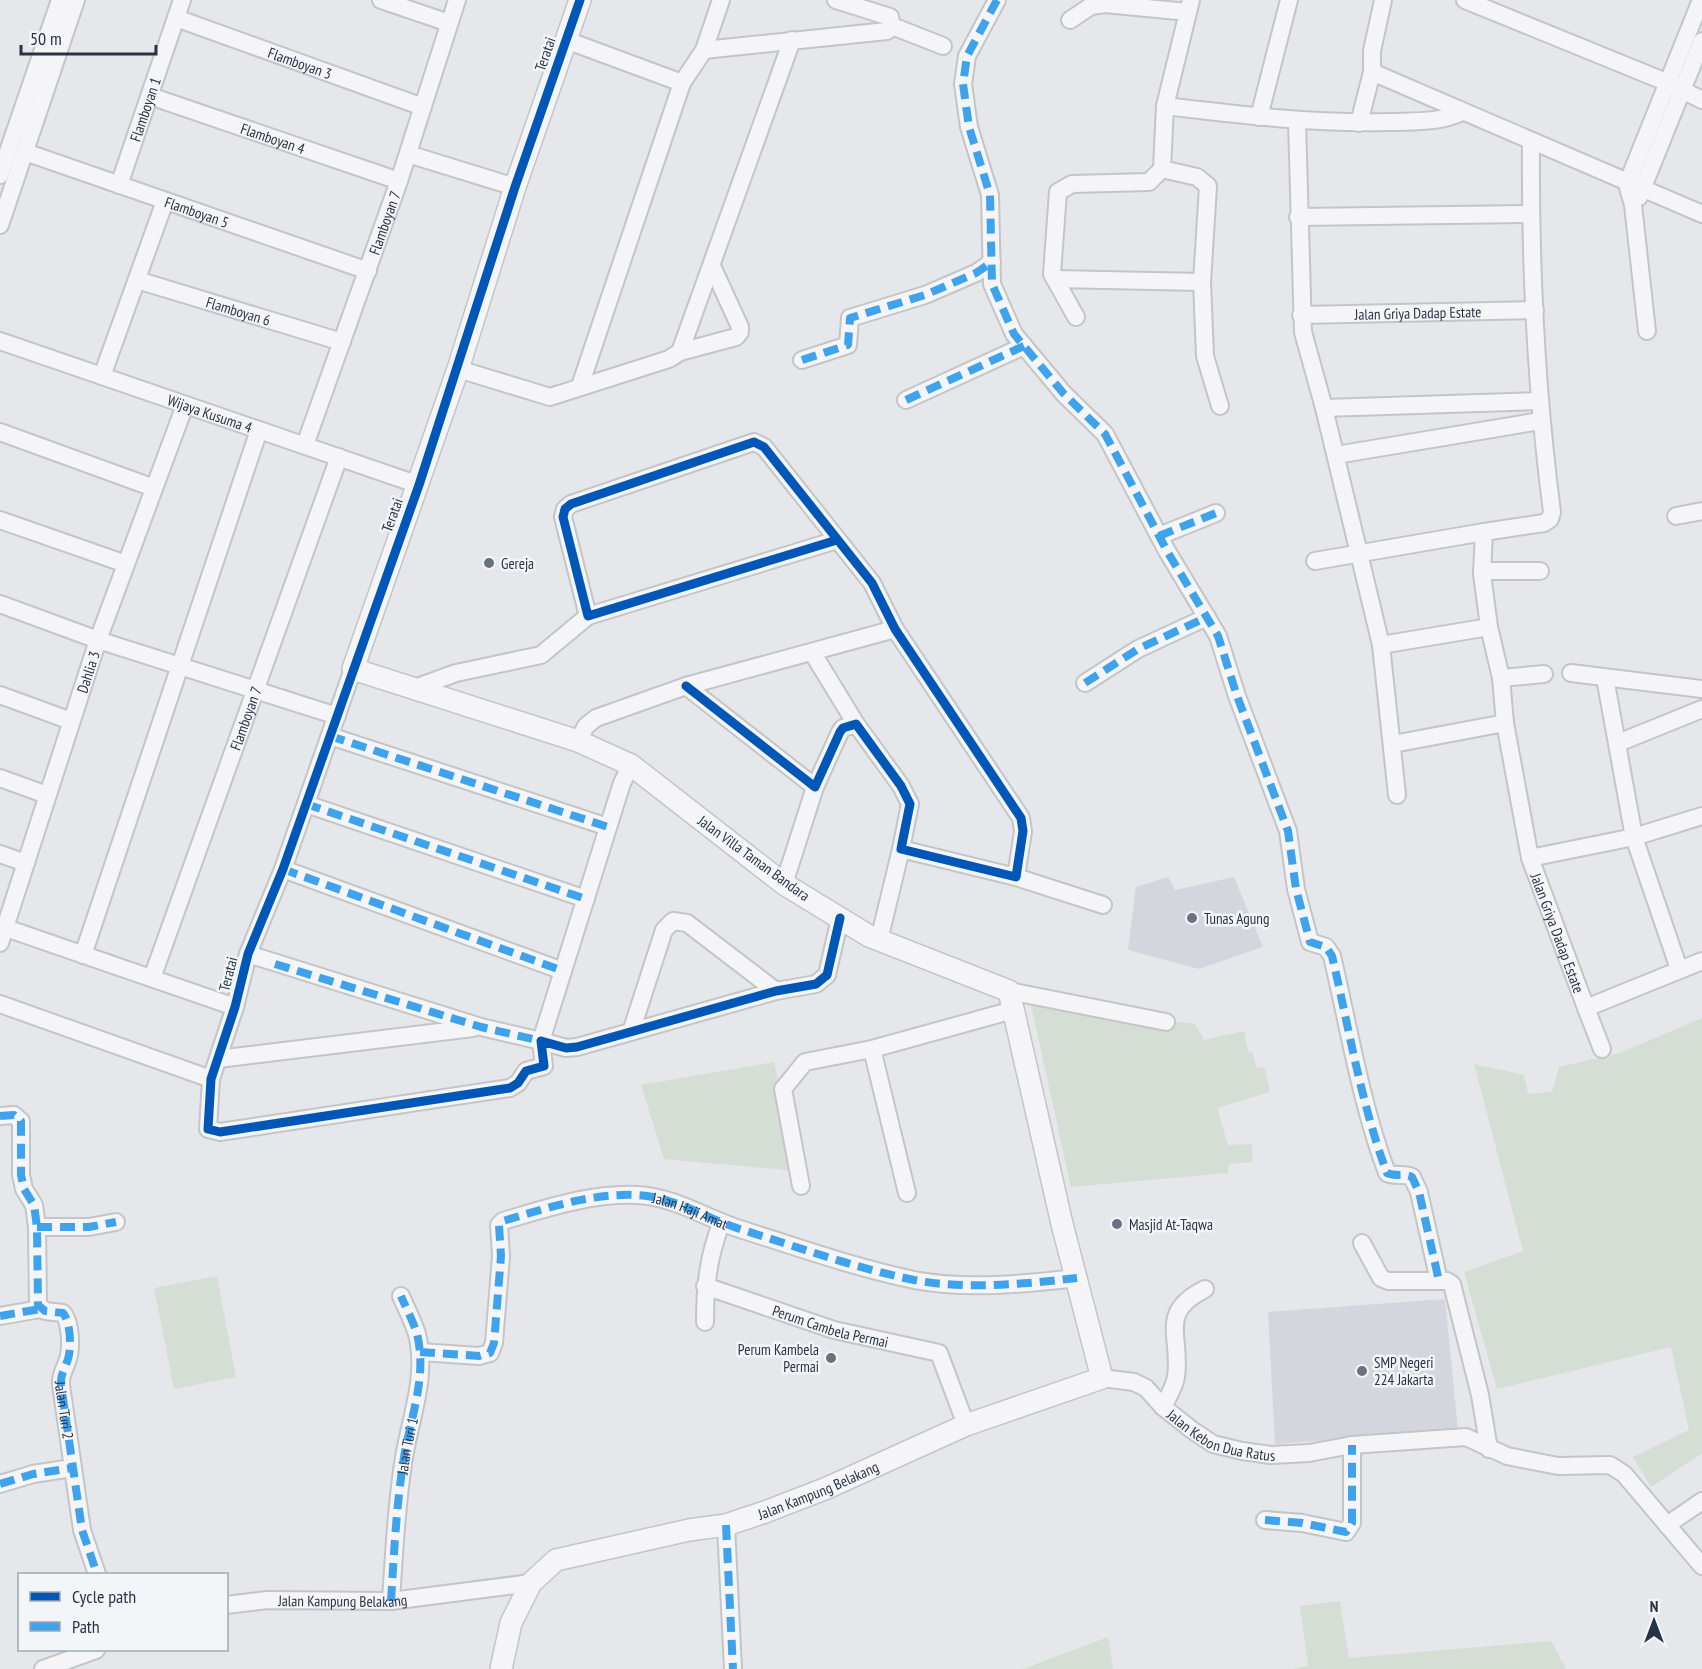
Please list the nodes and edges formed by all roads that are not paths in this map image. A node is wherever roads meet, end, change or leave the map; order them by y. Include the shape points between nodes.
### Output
1 (60, 0) edge
2 (76, 0) edge
3 (183, 0) edge
4 (381, 0) edge
5 (457, 0) edge
6 (580, 0) edge
7 (721, 0) edge
8 (836, 0) edge
9 (997, 0) edge
10 (1289, 0) edge
11 (1383, 0) edge
12 (1465, 0) edge
13 (1701, 0) edge
14 (1190, 6) edge
15 (176, 18) junction
16 (1070, 20) dead end
17 (449, 23) junction
18 (892, 26) junction
19 (566, 40) junction
20 (792, 40) junction
21 (1702, 41) edge
22 (943, 46) dead end
23 (704, 50) junction
24 (1372, 72) junction
25 (1666, 82) junction
26 (682, 83) junction
27 (1681, 92) junction
28 (150, 96) junction
29 (1702, 100) edge
30 (1165, 106) junction
31 (423, 107) junction
32 (1462, 112) junction
33 (1259, 117) junction
34 (1297, 121) junction
35 (1359, 123) junction
36 (1531, 142) junction
37 (11, 148) edge
38 (408, 154) junction
39 (1162, 170) junction
40 (0, 175) edge
41 (399, 181) junction
42 (1627, 181) junction
43 (119, 185) junction
44 (515, 187) junction
45 (1644, 189) junction
46 (165, 201) junction
47 (1633, 205) junction
48 (1530, 214) junction
49 (1702, 214) edge
50 (1298, 217) junction
51 (0, 225) edge
52 (992, 262) junction
53 (712, 266) junction
54 (368, 271) junction
55 (1055, 279) junction
56 (137, 280) junction
57 (1202, 282) junction
58 (1535, 310) junction
59 (1301, 315) junction
60 (1076, 317) dead end
61 (1647, 331) dead end
62 (0, 341) edge
63 (342, 342) junction
64 (1024, 346) junction
65 (680, 351) junction
66 (802, 360) dead end
67 (458, 369) junction
68 (102, 376) junction
69 (580, 386) junction
70 (906, 400) dead end
71 (1538, 401) junction
72 (185, 405) junction
73 (1220, 406) dead end
74 (1324, 408) junction
75 (1540, 421) junction
76 (259, 430) junction
77 (0, 432) edge
78 (305, 445) junction
79 (1336, 455) junction
80 (339, 457) junction
81 (419, 485) junction
82 (154, 488) junction
83 (1702, 511) edge
84 (1216, 513) dead end
85 (1676, 516) dead end
86 (0, 520) edge
87 (1484, 532) junction
88 (1159, 536) junction
89 (837, 540) junction
90 (1359, 553) junction
91 (1315, 561) dead end
92 (126, 564) junction
93 (1482, 571) junction
94 (1540, 571) dead end
95 (0, 604) edge
96 (588, 616) junction
97 (1207, 617) junction
98 (1489, 627) junction
99 (895, 629) junction
100 (98, 640) junction
101 (1381, 645) junction
102 (812, 652) junction
103 (180, 666) junction
104 (353, 669) junction
105 (1571, 673) dead end
106 (1544, 674) dead end
107 (1501, 678) junction
108 (1605, 678) junction
109 (1085, 683) dead end
110 (686, 686) junction
111 (412, 689) junction
112 (1702, 689) edge
113 (256, 690) junction
114 (0, 695) edge
115 (1702, 709) edge
116 (337, 716) junction
117 (71, 721) junction
118 (1505, 723) junction
119 (856, 724) junction
120 (330, 736) junction
121 (578, 741) junction
122 (1618, 743) junction
123 (1393, 744) junction
124 (632, 765) junction
125 (0, 778) edge
126 (815, 787) junction
127 (47, 795) junction
128 (1397, 795) dead end
129 (306, 804) junction
130 (1702, 816) edge
131 (608, 827) junction
132 (1634, 837) junction
133 (902, 849) junction
134 (0, 854) edge
135 (1530, 858) junction
136 (26, 863) junction
137 (284, 869) junction
138 (1016, 877) junction
139 (784, 884) junction
140 (586, 899) junction
141 (1103, 905) dead end
142 (840, 918) junction
143 (2, 933) edge
144 (879, 940) junction
145 (248, 954) junction
146 (83, 955) junction
147 (1702, 961) edge
148 (1679, 969) junction
149 (563, 971) junction
150 (152, 978) junction
151 (776, 991) junction
152 (1011, 1000) junction
153 (0, 1004) edge
154 (236, 1007) junction
155 (1586, 1008) junction
156 (1166, 1022) dead end
157 (481, 1027) junction
158 (631, 1032) junction
159 (541, 1041) junction
160 (872, 1049) junction
161 (1602, 1049) dead end
162 (218, 1059) junction
163 (211, 1079) junction
164 (0, 1116) edge
165 (801, 1186) dead end
166 (908, 1193) dead end
167 (116, 1222) dead end
168 (37, 1227) junction
169 (720, 1227) junction
170 (1362, 1243) dead end
171 (1077, 1278) junction
172 (1439, 1281) junction
173 (705, 1286) junction
174 (1205, 1289) dead end
175 (401, 1296) dead end
176 (40, 1309) junction
177 (0, 1316) edge
178 (705, 1322) dead end
179 (420, 1352) junction
180 (1102, 1378) junction
181 (1163, 1407) junction
182 (966, 1425) junction
183 (1352, 1445) junction
184 (1489, 1449) junction
185 (72, 1468) junction
186 (0, 1485) edge
187 (1702, 1502) edge
188 (1265, 1520) dead end
189 (726, 1525) junction
190 (1667, 1525) junction
191 (1702, 1566) edge
192 (96, 1573) edge
193 (531, 1584) junction
194 (391, 1601) junction
195 (228, 1605) edge
196 (93, 1651) edge
197 (43, 1669) edge
198 (501, 1669) edge
199 (733, 1669) edge

1 - 37 street
2 - 37 street
3 - 15 street, Flamboyan 1
4 - 17 street
5 - 17 street, Flamboyan 7
6 - 19 street, Teratai
7 - 23 street
8 - 18 street via 890,17
9 - 52 street via 967,56 963,84 969,127 990,195
10 - 33 street
11 - 24 street via 1372,51
12 - 25 street
13 - 25 street
14 - 16 street via 1105,4 1091,6
14 - 30 street
15 - 28 street, Flamboyan 1
15 - 31 street, Flamboyan 3
17 - 31 street, Flamboyan 7
18 - 20 street via 887,31
18 - 22 street
19 - 26 street
19 - 44 street, Teratai
20 - 23 street
20 - 53 street
21 - 27 street
23 - 26 street
24 - 32 street
24 - 35 street
25 - 27 street
25 - 42 street
26 - 69 street
27 - 29 street
27 - 45 street
28 - 41 street, Flamboyan 4
28 - 43 street, Flamboyan 1
30 - 33 street
30 - 39 street
31 - 38 street, Flamboyan 7
32 - 35 street via 1431,121
32 - 36 street
33 - 34 street
34 - 35 street
34 - 50 street
36 - 42 street
36 - 48 street
37 - 40 street
37 - 43 street, Flamboyan 5
37 - 51 street
38 - 41 street, Flamboyan 7
38 - 44 street
39 - 55 street via 1149,182 1072,184 1058,192 1052,274
39 - 57 street via 1197,177 1208,186
41 - 54 street, Flamboyan 7
42 - 45 street
42 - 47 street
43 - 46 street, Flamboyan 5
44 - 67 street, Teratai
45 - 47 street
45 - 49 street
46 - 54 street, Flamboyan 5
46 - 56 street
47 - 61 street
48 - 50 street
48 - 58 street
50 - 59 street
52 - 64 street via 992,284 1014,334
52 - 66 street via 925,295 850,318 848,345
53 - 65 street
53 - 65 street via 740,332 736,337
54 - 63 street, Flamboyan 7
55 - 57 street
55 - 60 street
56 - 63 street, Flamboyan 6
56 - 68 street
57 - 73 street via 1205,356
58 - 59 street, Jalan Griya Dadap Estate
58 - 71 street
59 - 74 street
62 - 68 street, Wijaya Kusuma 4
63 - 78 street, Flamboyan 7
64 - 70 street
64 - 88 street via 1064,394 1105,434
65 - 69 street via 669,359
67 - 69 street via 541,396 562,394
67 - 81 street, Teratai
68 - 72 street, Wijaya Kusuma 4
71 - 74 street
71 - 75 street
72 - 76 street, Wijaya Kusuma 4
72 - 82 street, Dahlia 3
74 - 79 street
75 - 79 street
75 - 87 street via 1550,519
76 - 78 street, Wijaya Kusuma 4
76 - 103 street
77 - 82 street
78 - 80 street, Wijaya Kusuma 4
79 - 90 street
80 - 81 street, Wijaya Kusuma 4
80 - 113 street, Flamboyan 7
81 - 104 street, Teratai
82 - 92 street, Dahlia 3
83 - 85 street
84 - 88 street
86 - 92 street
87 - 90 street
87 - 93 street, Jalan Griya Dadap Estate
88 - 97 street
89 - 96 street
89 - 96 street via 764,447 754,441 565,509 563,517
89 - 99 street via 872,583
90 - 91 street
90 - 101 street
92 - 100 street, Dahlia 3
93 - 94 street
93 - 98 street, Jalan Griya Dadap Estate
95 - 100 street
96 - 111 street via 541,655 456,673
97 - 109 street via 1138,649
97 - 172 street via 1218,636 1288,831 1296,889 1310,942 1326,947 1332,956 1384,1166 1391,1175 1405,1173 1412,1177 1419,1192
98 - 101 street
98 - 107 street, Jalan Griya Dadap Estate
99 - 102 street
99 - 138 street via 1021,818 1023,831
100 - 103 street
100 - 117 street, Dahlia 3
101 - 123 street
102 - 110 street
102 - 119 street
103 - 113 street
103 - 146 street
104 - 111 street, Jalan Villa Taman Bandara
104 - 116 street, Teratai
105 - 108 street
106 - 107 street
107 - 118 street, Jalan Griya Dadap Estate
108 - 112 street
108 - 122 street
110 - 121 street via 596,718
110 - 126 street
111 - 121 street, Jalan Villa Taman Bandara
113 - 116 street
113 - 150 street, Flamboyan 7
114 - 117 street
115 - 122 street
116 - 120 street, Teratai
117 - 127 street, Dahlia 3
118 - 123 street
118 - 135 street, Jalan Griya Dadap Estate
119 - 126 street via 840,732
119 - 133 street via 910,804
120 - 129 street, Teratai
120 - 131 street
121 - 124 street, Jalan Villa Taman Bandara
122 - 132 street
123 - 128 street
124 - 131 street
124 - 139 street, Jalan Villa Taman Bandara
125 - 127 street
126 - 139 street
127 - 136 street, Dahlia 3
129 - 137 street, Teratai
129 - 140 street
130 - 132 street, Jalan Griya Dadap Estate
131 - 140 street
132 - 135 street, Jalan Griya Dadap Estate
132 - 148 street
133 - 138 street
133 - 144 street
134 - 136 street
135 - 155 street, Jalan Griya Dadap Estate
136 - 143 street, Dahlia 3
137 - 145 street, Teratai
137 - 149 street
138 - 141 street
139 - 142 street, Jalan Villa Taman Bandara
140 - 149 street
142 - 144 street, Jalan Villa Taman Bandara
142 - 151 street via 823,981
143 - 146 street
144 - 152 street, Jalan Villa Taman Bandara
145 - 154 street, Teratai
145 - 157 street
146 - 150 street
147 - 148 street, Jalan Griya Dadap Estate
148 - 155 street, Jalan Griya Dadap Estate
149 - 159 street
150 - 154 street
151 - 158 street
151 - 158 street via 687,923 673,921 664,930
152 - 156 street, Jalan Villa Taman Bandara
152 - 160 street
152 - 171 street
153 - 163 street
154 - 162 street, Teratai
155 - 161 street, Jalan Griya Dadap Estate
157 - 159 street
157 - 162 street
158 - 159 street via 566,1048
159 - 163 street, Teratai via 544,1066 526,1071 510,1088 220,1132 208,1129 206,1124
160 - 165 street via 805,1062 783,1089
160 - 166 street
162 - 163 street, Teratai
164 - 168 street via 14,1115 21,1121 21,1175 34,1205
167 - 168 street via 89,1227
168 - 176 street
169 - 171 street, Jalan Haji Amat via 916,1280 1011,1285
169 - 173 street
169 - 179 street, Jalan Haji Amat via 689,1206 636,1195 584,1199 503,1221 499,1225 501,1256 490,1353 479,1356
170 - 172 street via 1381,1278
171 - 180 street
172 - 184 street via 1452,1284 1455,1290
173 - 178 street
173 - 182 street, Perum Cambela Permai via 834,1330 939,1353
174 - 181 street via 1184,1302 1174,1317 1176,1374
175 - 179 street, Jalan Turi 1 via 417,1333
176 - 177 street
176 - 185 street, Jalan Turi 2 via 63,1313 67,1320 69,1355 60,1378
179 - 194 street, Jalan Turi 1 via 420,1385 401,1478
180 - 181 street, Jalan Kebon Dua Ratus via 1134,1382 1146,1388
180 - 182 street, Jalan Kampung Belakang
181 - 183 street, Jalan Kebon Dua Ratus via 1213,1444 1242,1452 1309,1453
182 - 189 street, Jalan Kampung Belakang via 827,1488
183 - 184 street, Jalan Kebon Dua Ratus via 1466,1437
183 - 188 street via 1352,1523 1346,1533
184 - 190 street, Jalan Kebon Dua Ratus via 1558,1466 1610,1465 1624,1474
185 - 186 street via 33,1474
185 - 192 street, Jalan Turi 2 via 82,1530
187 - 190 street
189 - 193 street, Jalan Kampung Belakang via 566,1557 549,1565
189 - 199 street
190 - 191 street, Jalan Kebon Dua Ratus
193 - 194 street, Jalan Kampung Belakang
193 - 198 street, Jalan Kampung Belakang via 511,1623
194 - 195 street, Jalan Kampung Belakang via 267,1600
196 - 197 street

